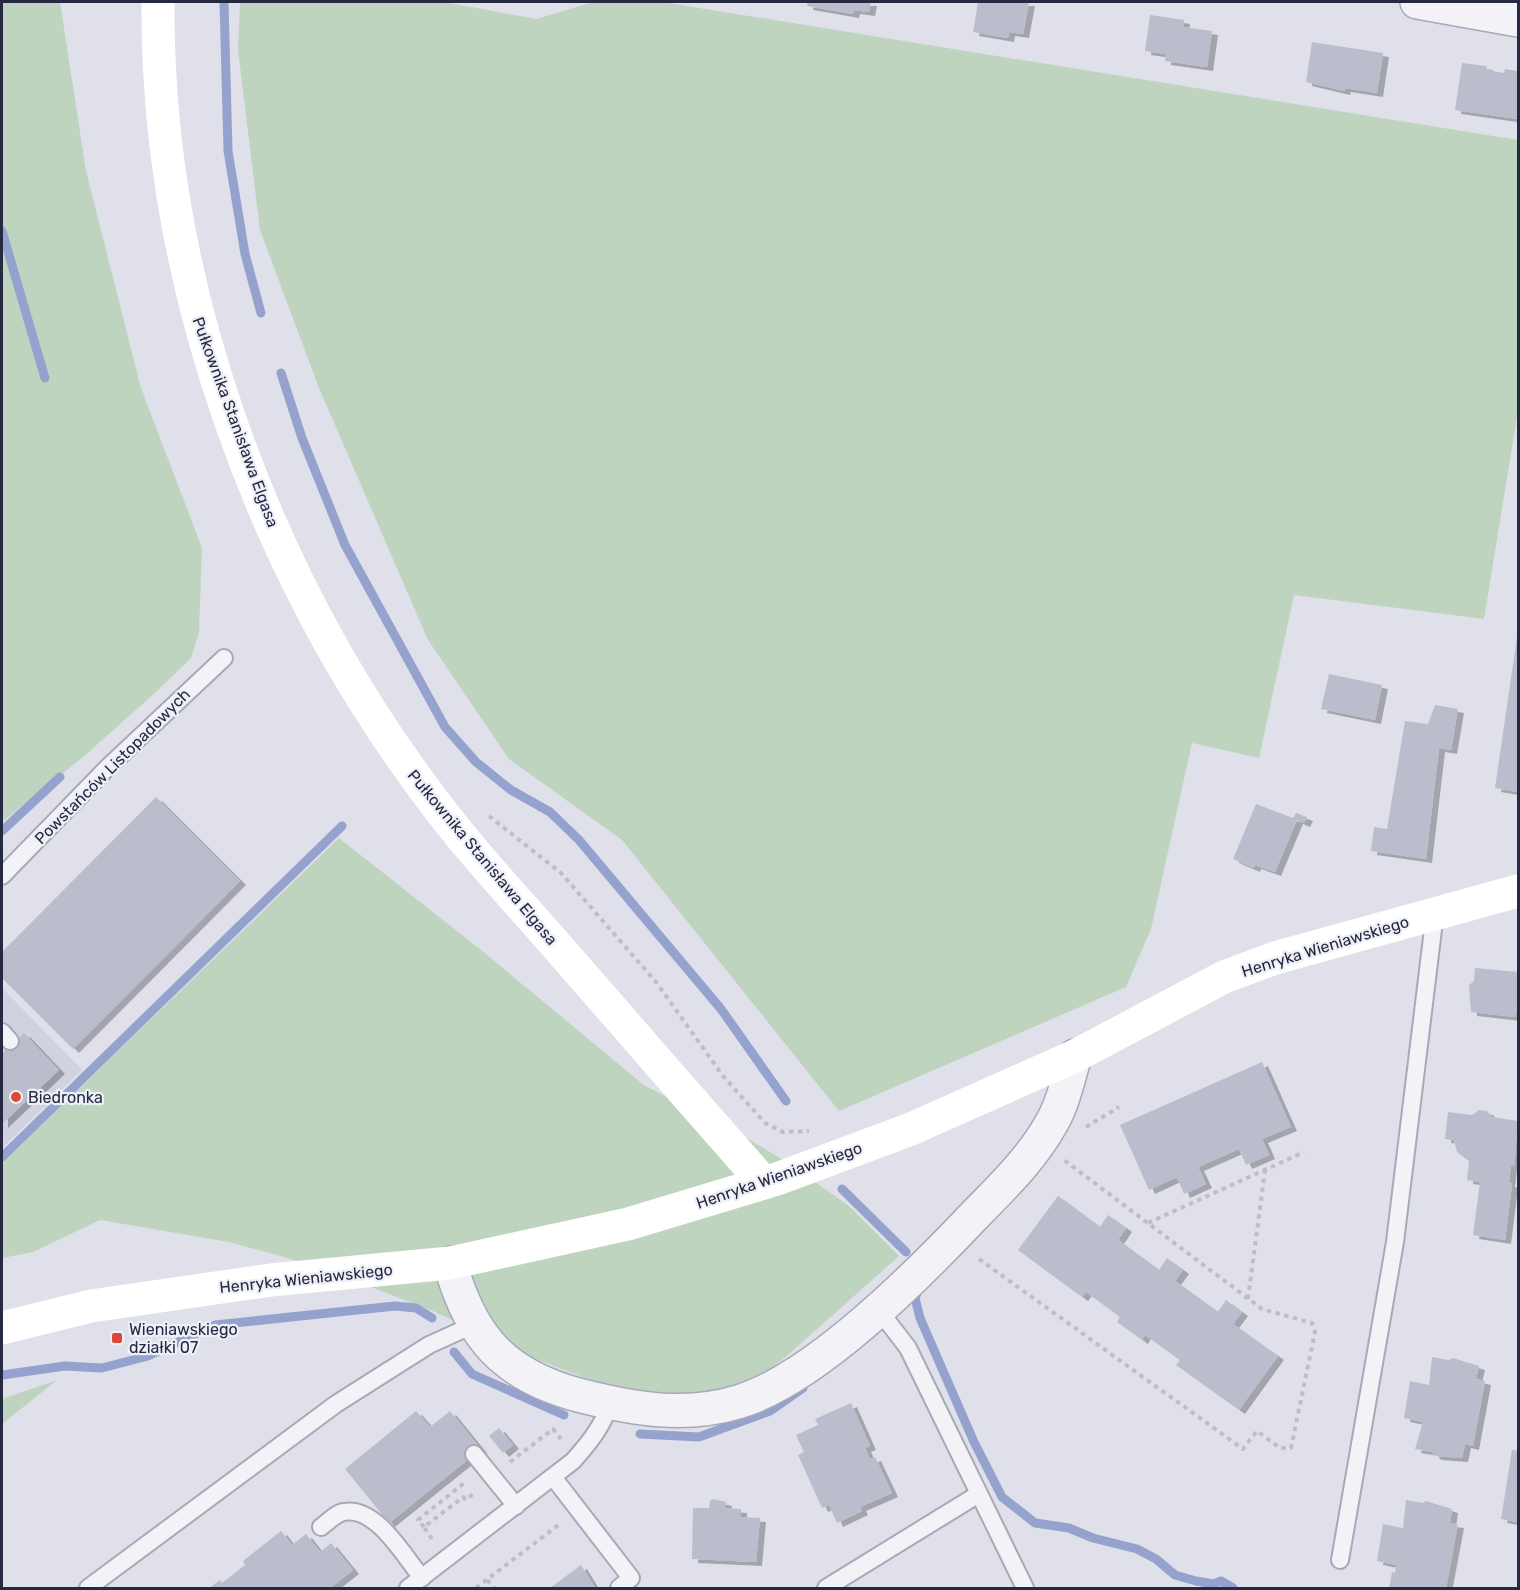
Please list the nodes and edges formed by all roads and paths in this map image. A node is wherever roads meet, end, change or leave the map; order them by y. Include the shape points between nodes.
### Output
1 (158, 2) edge
2 (1417, 2) edge
3 (1518, 20) edge
4 (224, 658) dead end
5 (484, 813) dead end
6 (2, 876) edge
7 (1518, 891) edge
8 (1435, 913) junction
9 (1075, 1056) junction
10 (1304, 1152) dead end
11 (1056, 1155) dead end
12 (832, 1158) junction
13 (1265, 1169) junction
14 (764, 1183) junction
15 (1148, 1223) junction
16 (979, 1259) dead end
17 (450, 1263) junction
18 (1248, 1299) junction
19 (878, 1309) junction
20 (473, 1325) junction
21 (2, 1328) edge
22 (610, 1403) junction
23 (474, 1454) dead end
24 (459, 1477) dead end
25 (553, 1477) junction
26 (977, 1495) junction
27 (516, 1506) junction
28 (578, 1510) junction
29 (321, 1527) dead end
30 (424, 1527) dead end
31 (1340, 1560) dead end
32 (422, 1578) junction
33 (487, 1580) junction
34 (88, 1588) edge
35 (408, 1588) edge
36 (476, 1588) edge
37 (494, 1588) edge
38 (619, 1588) edge
39 (826, 1588) edge
40 (1025, 1588) edge

1 - 14 street, Pułkownika Stanisława Elgasa via 157,68 166,161 193,298 256,488 303,592 360,696 429,796
2 - 3 street
4 - 6 lane, Powstańców Listopadowych via 108,767
5 - 12 path via 561,873 656,982 723,1076 765,1123 783,1132 813,1133
7 - 8 street, Henryka Wieniawskiego
8 - 9 street, Henryka Wieniawskiego via 1275,958 1224,977
8 - 31 lane via 1395,1242
9 - 12 street, Henryka Wieniawskiego via 911,1129
9 - 19 street via 1060,1105 1035,1148 953,1238
10 - 13 path
11 - 15 path
12 - 14 street, Henryka Wieniawskiego
13 - 15 path
13 - 18 path
14 - 17 street, Henryka Wieniawskiego via 628,1224
15 - 18 path
16 - 18 path via 1242,1449 1257,1431 1288,1450 1294,1444 1314,1327 1308,1320 1262,1309
17 - 20 street via 459,1296
17 - 21 street, Henryka Wieniawskiego via 271,1280 91,1306
19 - 22 street via 795,1374 740,1402 708,1410 675,1412
19 - 26 lane via 908,1348
20 - 22 street via 495,1354 528,1378
20 - 34 lane via 429,1345 336,1404
22 - 25 lane via 591,1442
23 - 27 lane
24 - 30 path via 464,1483 418,1520
25 - 27 lane
25 - 28 lane
26 - 39 lane
26 - 40 lane
27 - 32 lane
28 - 33 path
28 - 38 lane via 631,1578
29 - 32 lane via 341,1512 358,1511 373,1518
32 - 35 lane
33 - 36 path
33 - 37 path

